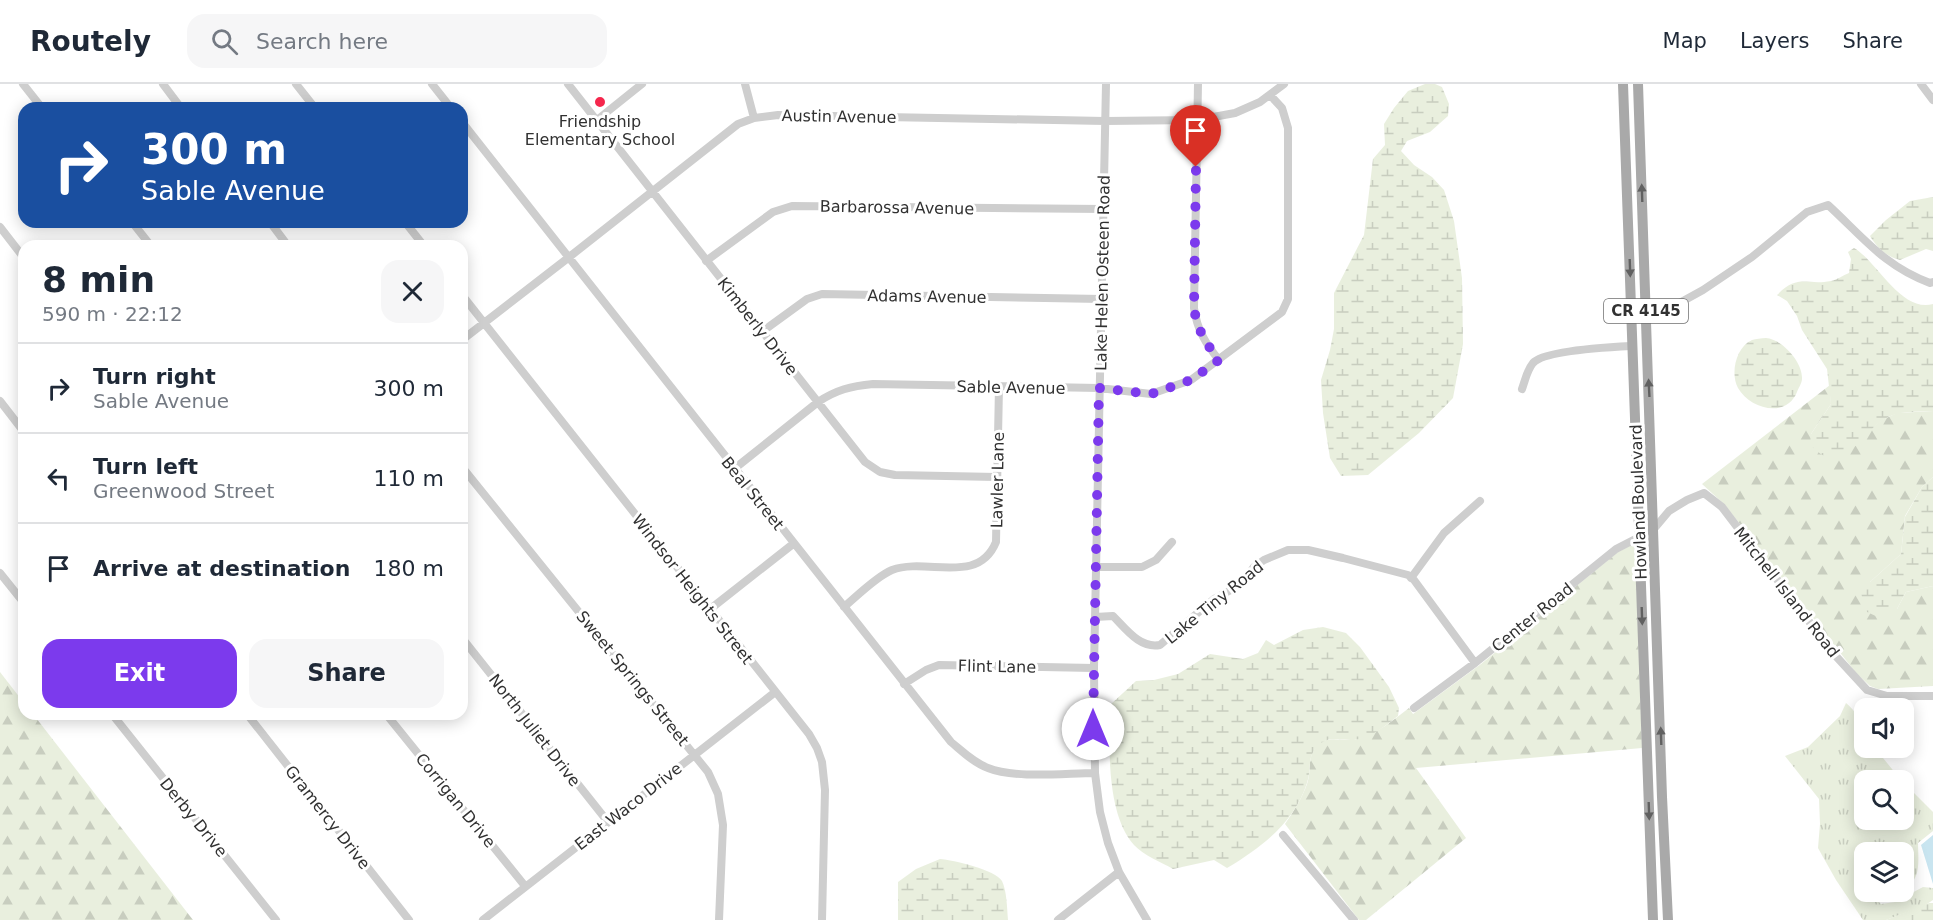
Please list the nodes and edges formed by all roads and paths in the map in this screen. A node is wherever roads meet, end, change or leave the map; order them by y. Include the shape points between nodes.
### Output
1 (23, 84) edge
2 (163, 84) edge
3 (296, 84) edge
4 (432, 84) edge
5 (568, 84) edge
6 (642, 84) edge
7 (745, 84) edge
8 (1106, 84) edge
9 (1198, 84) edge
10 (1284, 84) edge
11 (1623, 84) edge
12 (1638, 84) edge
13 (1921, 84) edge
14 (1270, 95) junction
15 (1933, 100) edge
16 (37, 102) edge
17 (176, 102) edge
18 (310, 102) edge
19 (446, 102) edge
20 (754, 118) junction
21 (597, 120) junction
22 (1197, 120) junction
23 (1105, 121) junction
24 (468, 131) edge
25 (653, 191) junction
26 (1104, 209) junction
27 (0, 227) edge
28 (137, 228) edge
29 (410, 228) edge
30 (147, 240) edge
31 (419, 240) edge
32 (18, 250) edge
33 (568, 258) junction
34 (706, 261) junction
35 (1933, 282) edge
36 (1102, 299) junction
37 (468, 302) edge
38 (1646, 311) junction
39 (484, 322) junction
40 (763, 331) junction
41 (468, 335) edge
42 (1633, 346) junction
43 (1219, 360) junction
44 (999, 387) junction
45 (1099, 388) junction
46 (1522, 389) dead end
47 (0, 401) edge
48 (818, 402) junction
49 (18, 424) edge
50 (734, 469) junction
51 (468, 474) edge
52 (997, 477) junction
53 (1480, 501) dead end
54 (1653, 530) junction
55 (1639, 537) junction
56 (1172, 542) dead end
57 (793, 543) junction
58 (1096, 567) junction
59 (0, 573) edge
60 (1412, 578) junction
61 (18, 596) edge
62 (844, 607) junction
63 (709, 610) junction
64 (1095, 617) junction
65 (468, 646) edge
66 (1475, 663) junction
67 (1094, 668) junction
68 (904, 684) junction
69 (774, 693) junction
70 (1933, 696) edge
71 (1414, 708) dead end
72 (117, 720) edge
73 (252, 720) edge
74 (391, 720) edge
75 (694, 754) junction
76 (1095, 773) junction
77 (608, 822) junction
78 (1283, 835) dead end
79 (1119, 872) junction
80 (525, 886) junction
81 (276, 920) edge
82 (409, 920) edge
83 (483, 920) edge
84 (719, 920) edge
85 (822, 920) edge
86 (1058, 920) edge
87 (1147, 920) edge
88 (1354, 920) edge
89 (1653, 920) edge
90 (1668, 920) edge

1 - 16 street
2 - 17 street
3 - 18 street
4 - 19 street
5 - 21 street, Kimberly Drive
6 - 21 street
7 - 20 street
8 - 23 street, Lake Helen Osteen Road
9 - 22 street
10 - 14 street, Austin Avenue
11 -> 42 main road, Howland Boulevard / CR 4145
38 -> 12 main road, Howland Boulevard / CR 4145
13 - 15 street
14 - 22 street, Austin Avenue via 1235,113
14 - 43 street, Sable Avenue via 1282,108 1288,128 1288,299 1282,312
20 - 23 street, Austin Avenue via 778,115
20 - 25 street, Austin Avenue via 738,124
21 - 25 street, Kimberly Drive
22 - 23 street, Austin Avenue
22 - 43 street via 1195,321 1204,342
23 - 26 street, Lake Helen Osteen Road
24 - 33 street, Beal Street
25 - 33 street, Austin Avenue
25 - 34 street, Kimberly Drive
26 - 34 street, Barbarossa Avenue via 792,206 773,212
26 - 36 street, Lake Helen Osteen Road
27 - 32 street
28 - 30 street
29 - 31 street
33 - 39 street, Austin Avenue
33 - 50 street, Beal Street
34 - 40 street, Kimberly Drive
35 - 38 street via 1910,275 1873,250 1828,205 1807,212 1703,290 1674,306
36 - 40 street, Adams Avenue via 822,294 807,299
36 - 45 street, Lake Helen Osteen Road
37 - 39 street, Windsor Heights Street
54 -> 38 main road, Howland Boulevard / CR 4145
39 - 41 street, Austin Avenue
39 - 63 street, Windsor Heights Street
40 - 48 street, Kimberly Drive
42 - 46 street via 1539,358 1532,364
42 - 55 main road, Howland Boulevard / CR 4145
43 - 45 street, Sable Avenue via 1191,380 1151,394
44 - 45 street, Sable Avenue
44 - 48 street, Sable Avenue via 873,384 851,386
44 - 52 street, Lawler Lane
45 - 58 street, Lake Helen Osteen Road
47 - 49 street
48 - 50 street, Sable Avenue
48 - 52 street, Kimberly Drive via 865,462 880,472
50 - 57 street, Beal Street
51 - 75 street, Sweet Springs Street
52 - 62 street, Lawler Lane via 996,542 978,564 963,568 909,566 890,571
53 - 60 street via 1444,533
54 - 55 street, Center Road
54 - 70 street, Mitchell Island Road via 1669,511 1704,493 1722,507 1833,653 1867,690 1887,696
90 -> 54 main road, Howland Boulevard / CR 4145
55 - 66 street, Center Road via 1616,549
55 -> 89 main road, Howland Boulevard / CR 4145
56 - 58 street via 1156,560 1142,567
57 - 62 street, Beal Street
57 - 63 street
58 - 64 street, Lake Helen Osteen Road
59 - 61 street
60 - 64 street, Lake Tiny Road via 1308,550 1288,550 1254,567 1239,585 1214,599 1160,645 1136,639 1113,616
60 - 66 street
62 - 68 street, Beal Street
63 - 69 street, Windsor Heights Street
64 - 67 street, Lake Helen Osteen Road
65 - 77 street, North Juliet Drive
66 - 71 street, Center Road
67 - 68 street, Flint Lane via 939,665
67 - 76 street, Lake Helen Osteen Road
68 - 76 street, Beal Street via 951,742 989,769 1011,774
69 - 75 street, East Waco Drive
69 - 85 street, Windsor Heights Street via 818,748 822,762
72 - 81 street, Derby Drive
73 - 82 street, Gramercy Drive
74 - 80 street, Corrigan Drive
75 - 77 street, East Waco Drive
75 - 84 street, Sweet Springs Street via 708,772 722,815
76 - 79 street, Lake Helen Osteen Road via 1100,812
77 - 80 street, East Waco Drive
78 - 88 street
79 - 86 street
79 - 87 street, Lake Helen Osteen Road
80 - 83 street, East Waco Drive

